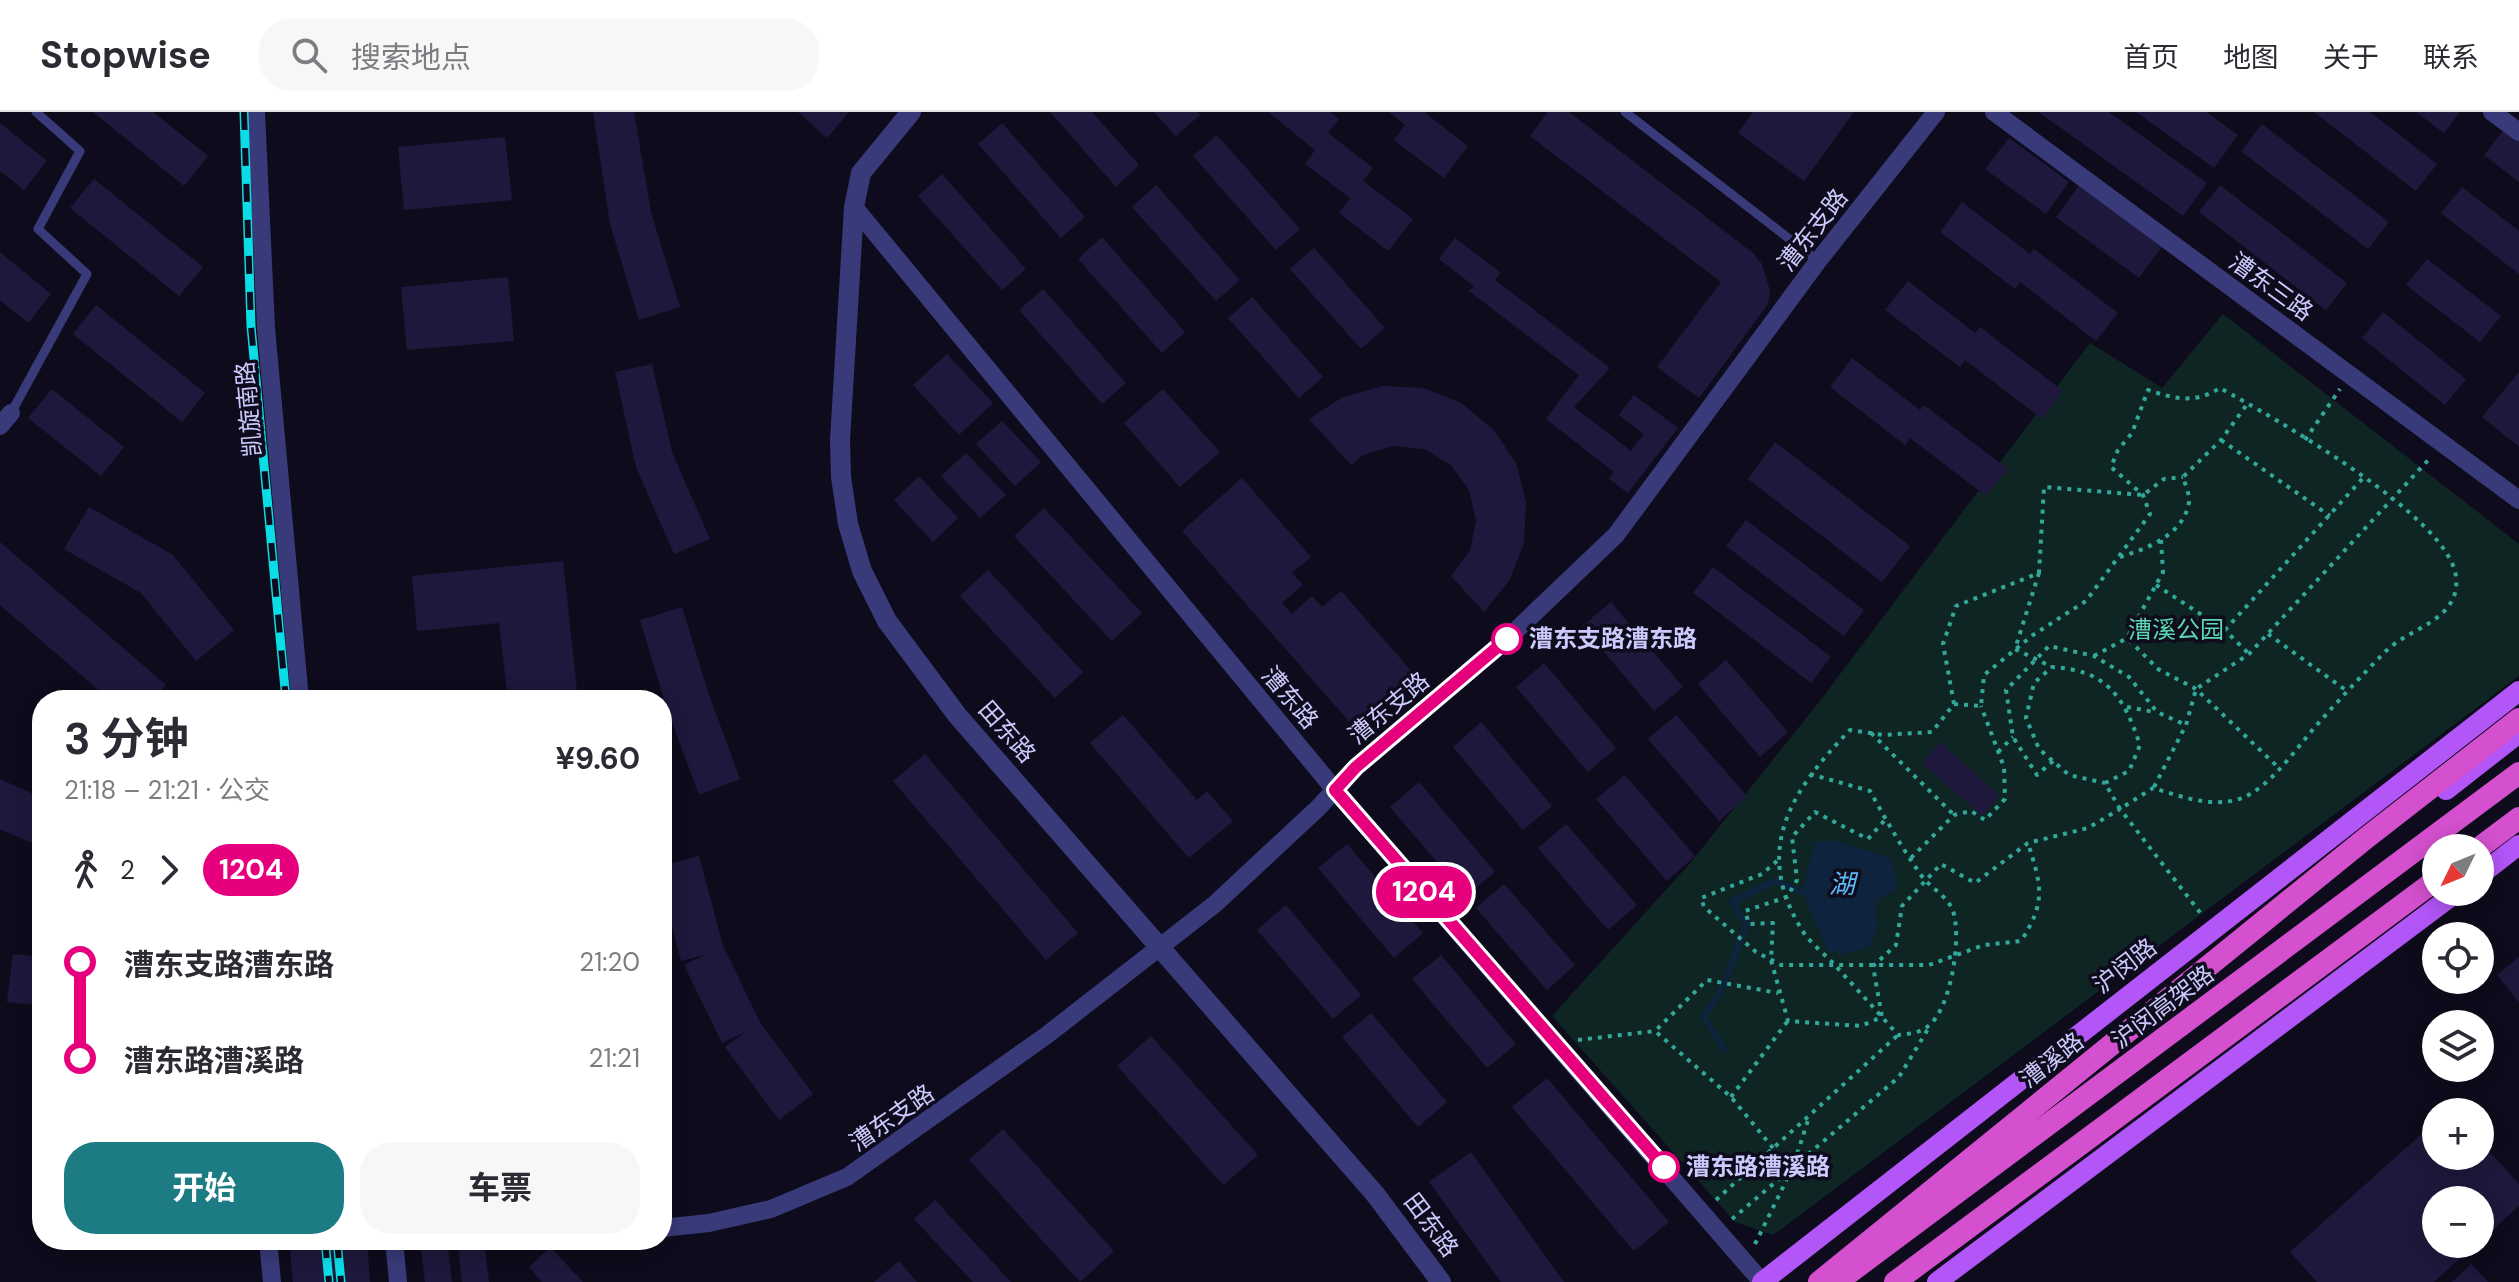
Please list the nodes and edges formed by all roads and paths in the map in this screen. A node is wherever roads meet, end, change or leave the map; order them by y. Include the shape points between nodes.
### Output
1 (36, 112) edge
2 (256, 112) edge
3 (911, 112) edge
4 (1625, 112) edge
5 (1936, 112) edge
6 (1994, 112) edge
7 (2492, 112) edge
8 (2519, 132) edge
9 (854, 207) junction
10 (1818, 261) junction
11 (2350, 375) junction
12 (2248, 403) junction
13 (6, 419) edge
14 (2221, 440) junction
15 (2305, 440) junction
16 (2443, 444) junction
17 (2183, 477) junction
18 (2363, 478) junction
19 (2143, 495) junction
20 (2393, 496) junction
21 (2519, 500) edge
22 (2331, 516) junction
23 (2161, 540) junction
24 (2120, 557) junction
25 (2039, 573) junction
26 (2156, 585) junction
27 (2225, 630) junction
28 (2268, 634) junction
29 (2127, 638) junction
30 (2015, 649) junction
31 (2249, 654) junction
32 (2094, 656) junction
33 (2035, 659) junction
34 (2052, 667) junction
35 (2196, 689) junction
36 (299, 690) edge
37 (2347, 691) junction
38 (2519, 691) edge
39 (1954, 704) junction
40 (1981, 706) junction
41 (2127, 707) junction
42 (2157, 712) junction
43 (2519, 719) edge
44 (2186, 725) junction
45 (1871, 733) junction
46 (2519, 733) edge
47 (2013, 737) junction
48 (1998, 753) junction
49 (2053, 761) junction
50 (2280, 769) junction
51 (2519, 773) edge
52 (1810, 774) junction
53 (2105, 783) junction
54 (2153, 788) junction
55 (1335, 790) junction
56 (2120, 809) junction
57 (1954, 815) junction
58 (2519, 818) edge
59 (1884, 821) junction
60 (2494, 837) edge
61 (2028, 843) junction
62 (2519, 845) edge
63 (1910, 859) junction
64 (1777, 861) junction
65 (2494, 864) edge
66 (1923, 879) junction
67 (2422, 890) edge
68 (1787, 896) junction
69 (2438, 906) edge
70 (2213, 930) junction
71 (1162, 947) junction
72 (1954, 958) junction
73 (1771, 960) junction
74 (1835, 965) junction
75 (1873, 966) junction
76 (1778, 993) junction
77 (1882, 1017) junction
78 (1788, 1021) junction
79 (1929, 1027) junction
80 (1655, 1031) junction
81 (1898, 1035) junction
82 (1556, 1042) junction
83 (1731, 1097) junction
84 (1810, 1114) junction
85 (1773, 1148) junction
86 (1793, 1167) junction
87 (1702, 1212) junction
88 (672, 1227) edge
89 (1718, 1231) junction
90 (269, 1250) edge
91 (395, 1250) edge
92 (1746, 1264) junction
93 (272, 1282) edge
94 (398, 1282) edge
95 (1441, 1282) edge
96 (1762, 1282) edge
97 (1806, 1282) edge
98 (1819, 1282) edge
99 (1837, 1282) edge
100 (1895, 1282) edge
101 (1937, 1282) edge

1 - 13 lane via 80,151 38,229 87,274
2 - 36 street, 凯旋南路 via 265,313
3 - 9 street, 田东路 via 861,173
4 - 10 lane
5 - 10 street, 漕东支路
6 - 11 street, 漕东三路
7 - 8 street
9 - 55 street, 漕东路
9 - 71 street, 田东路 via 840,440 848,524 862,571 918,667
10 - 55 street, 漕东支路 via 1616,535 1528,621
11 - 15 path
11 - 16 street, 漕东三路
12 - 14 path
12 - 15 path
12 - 19 path via 2220,388 2184,401 2148,390 2132,433 2111,467
14 - 17 path
14 - 22 path
15 - 18 path
16 - 20 path
16 - 21 street, 漕东三路
17 - 19 path via 2164,479
17 - 23 path via 2189,502 2180,522
18 - 20 path
18 - 22 path
19 - 24 path via 2150,514
19 - 25 path via 2044,487
20 - 28 path
20 - 37 path via 2452,557 2457,579 2453,596 2442,615 2390,647
22 - 27 path
23 - 24 path
23 - 26 path via 2163,572
24 - 30 path via 2086,601
25 - 30 path
25 - 39 path via 1956,606 1943,644
26 - 27 path
26 - 29 path
27 - 31 path
28 - 31 path
28 - 37 path
29 - 32 path
29 - 35 path via 2158,669
30 - 33 path
30 - 40 path via 1984,675
31 - 35 path
32 - 33 path via 2049,646
32 - 42 path via 2129,677
33 - 34 path
33 - 47 path via 2006,690
34 - 41 path via 2074,668 2101,679
34 - 49 path via 2034,683 2026,718 2039,749
35 - 44 path
35 - 50 path
37 - 50 path
38 - 70 main road, 沪闵路
39 - 40 path
39 - 45 path via 1932,732
40 - 48 path
41 - 42 path
41 - 53 path via 2140,745 2129,771
42 - 44 path
43 - 98 highway, bridge
44 - 54 path
45 - 52 path via 1850,730
45 - 57 path
46 - 97 main road, 漕溪路
47 - 48 path
47 - 49 path via 2037,775
48 - 57 path via 2005,799 1985,820 1971,811
49 - 53 path via 2069,775
50 - 54 path via 2242,798 2199,802
51 - 99 highway, 沪闵高架路
52 - 59 path via 1870,791
52 - 64 path via 1795,795
53 - 56 path
54 - 56 path
55 - 71 street, 漕东支路
55 - 82 street, 漕东路
56 - 61 path via 2088,828
56 - 70 path
57 - 63 path
58 - 60 highway
59 - 63 path
59 - 68 path via 1868,839 1815,812 1792,837 1797,880
61 - 66 path via 1975,883 1941,864
61 - 72 path via 2042,887 2029,929 2021,941 1984,945
62 - 65 main road
63 - 66 path
64 - 68 path
64 - 73 path via 1762,874 1701,898 1704,907
66 - 72 path via 1953,912
66 - 75 path via 1902,906 1896,945
67 - 100 highway
68 - 73 path via 1745,911 1749,924 1773,923
68 - 74 path via 1799,927
69 - 101 main road
70 - 96 main road, 沪闵路
71 - 88 street, 漕东支路 via 847,1177 771,1209
71 - 95 street, 田东路 via 1375,1194
72 - 75 path via 1929,965
72 - 79 path via 1943,1005
73 - 74 path via 1781,965
73 - 76 path
74 - 75 path
74 - 77 path
75 - 77 path
76 - 78 path
76 - 80 path via 1710,980
77 - 78 path via 1861,1026
77 - 81 path
78 - 83 path
79 - 81 path
79 - 86 path via 1899,1077
80 - 82 path
80 - 83 path
81 - 84 path
82 - 87 street, 漕东路
83 - 85 path
84 - 85 path
84 - 86 path
85 - 87 path
86 - 89 path
86 - 92 path
87 - 89 street, 漕东路
89 - 92 street, 漕东路
90 - 93 street
91 - 94 street
92 - 96 street, 漕东路

